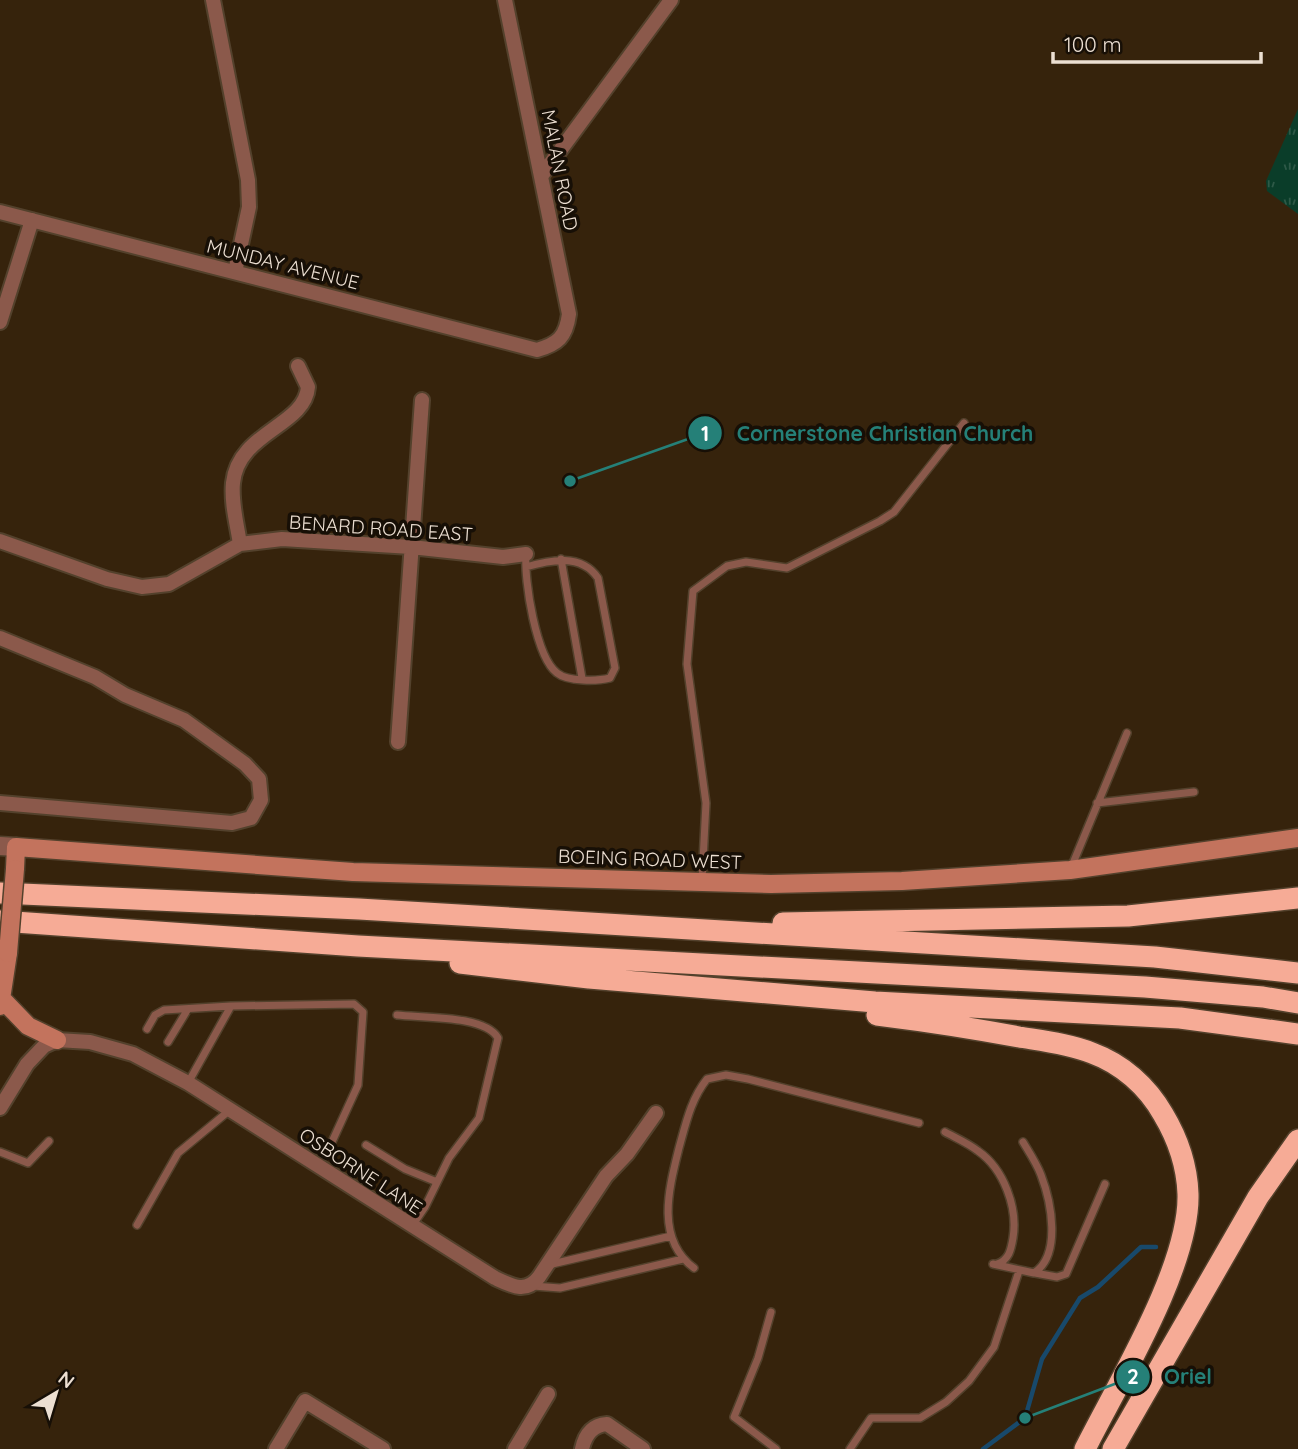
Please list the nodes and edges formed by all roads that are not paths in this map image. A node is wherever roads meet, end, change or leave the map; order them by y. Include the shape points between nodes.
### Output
1 (213, 0) edge
2 (506, 0) edge
3 (671, 0) edge
4 (542, 175) junction
5 (0, 212) edge
6 (32, 220) junction
7 (236, 272) junction
8 (0, 322) edge
9 (557, 345) joint
10 (298, 366) dead end
11 (422, 400) dead end
12 (964, 423) dead end
13 (0, 541) edge
14 (240, 544) junction
15 (411, 547) junction
16 (561, 559) junction
17 (526, 561) junction
18 (0, 638) edge
19 (582, 678) junction
20 (1126, 733) dead end
21 (398, 742) dead end
22 (1194, 792) dead end
23 (0, 803) edge
24 (1097, 803) junction
25 (1298, 838) edge
26 (8, 846) edge
27 (1070, 870) junction
28 (702, 881) junction
29 (0, 892) edge
30 (1298, 898) edge
31 (0, 921) edge
32 (626, 926) junction
33 (221, 937) junction
34 (4, 945) edge
35 (358, 946) junction
36 (1298, 973) edge
37 (681, 984) junction
38 (1, 1002) edge
39 (1298, 1003) edge
40 (231, 1006) junction
41 (188, 1009) junction
42 (397, 1015) dead end
43 (147, 1029) dead end
44 (1298, 1034) edge
45 (57, 1040) junction
46 (168, 1042) dead end
47 (188, 1083) junction
48 (0, 1108) edge
49 (230, 1110) junction
50 (656, 1113) dead end
51 (919, 1123) dead end
52 (945, 1132) dead end
53 (1298, 1140) edge
54 (49, 1142) dead end
55 (1023, 1142) dead end
56 (331, 1144) dead end
57 (366, 1145) dead end
58 (0, 1152) edge
59 (437, 1182) junction
60 (1105, 1184) dead end
61 (137, 1224) dead end
62 (411, 1227) junction
63 (671, 1236) junction
64 (682, 1259) junction
65 (548, 1265) junction
66 (694, 1268) dead end
67 (1019, 1271) junction
68 (1034, 1273) junction
69 (533, 1286) junction
70 (771, 1311) dead end
71 (548, 1394) dead end
72 (276, 1449) edge
73 (383, 1449) edge
74 (515, 1449) edge
75 (582, 1449) edge
76 (643, 1449) edge
77 (776, 1449) edge
78 (850, 1449) edge
79 (1085, 1449) edge
80 (1113, 1449) edge

1 - 7 street via 248,180 249,207
2 - 4 street, MALAN ROAD
3 - 4 street
4 - 9 street, MALAN ROAD via 569,314 567,330
5 - 6 street, MUNDAY AVENUE
6 - 7 street, MUNDAY AVENUE
6 - 8 street
7 - 9 street, MUNDAY AVENUE via 537,350
10 - 14 street via 308,387 302,404 250,445 237,465 233,500
11 - 15 street
12 - 28 lane via 894,512 880,521 787,568 746,562 727,566 693,591 687,664 706,803
13 - 14 street, BENARD ROAD EAST via 142,587 169,584
14 - 15 street, BENARD ROAD EAST via 299,539
15 - 17 street, BENARD ROAD EAST
15 - 21 street
16 - 17 lane
16 - 19 lane
16 - 19 lane via 588,567 598,578 615,668 607,679
17 - 19 lane via 544,657 559,675
18 - 23 street via 171,712 245,764 262,789 251,818 232,823
20 - 24 lane
22 - 24 lane
24 - 27 lane
25 - 27 main road, BOEING ROAD WEST
26 - 28 main road, BOEING ROAD WEST via 353,872
26 - 34 main road, bridge via 15,869
27 - 28 main road, BOEING ROAD WEST via 902,881
29 - 32 highway
30 - 32 highway via 1128,916
31 - 33 highway
32 - 36 highway via 1155,957
33 - 34 highway
33 - 35 highway
34 - 38 main road
35 - 37 highway via 528,972
35 - 39 highway via 1132,986
37 - 44 highway via 875,1002 1180,1018
37 - 79 highway via 1073,1047 1113,1063 1156,1100 1182,1151 1188,1195 1186,1226 1161,1297
38 - 45 main road via 28,1026
40 - 41 lane
40 - 47 lane
40 - 56 lane via 354,1004 363,1012 358,1085
41 - 43 lane via 159,1012
41 - 46 lane
42 - 59 lane via 479,1023 498,1038 479,1118
45 - 47 street, OSBORNE LANE via 90,1042 133,1054
45 - 48 street via 32,1058
47 - 49 street, OSBORNE LANE
49 - 61 lane via 178,1153
49 - 62 street, OSBORNE LANE
50 - 65 street via 601,1183
51 - 63 lane via 819,1095 715,1075 700,1087 688,1113 667,1205
52 - 67 lane via 980,1151 1004,1183 1015,1223 1010,1253 1000,1264 993,1264
53 - 80 highway via 1258,1198
54 - 58 lane via 28,1163
55 - 68 lane via 1041,1173 1051,1223 1047,1254 1042,1268
57 - 59 lane
59 - 62 lane
60 - 68 lane via 1066,1274
62 - 69 street, OSBORNE LANE via 511,1286
63 - 64 lane
63 - 65 lane
64 - 66 lane
64 - 69 lane via 560,1288
65 - 69 street
67 - 68 lane
67 - 78 lane via 994,1347 969,1381 919,1418 871,1418
70 - 77 lane via 734,1418
71 - 74 street
72 - 73 street via 305,1401
75 - 76 street via 591,1430 607,1424

